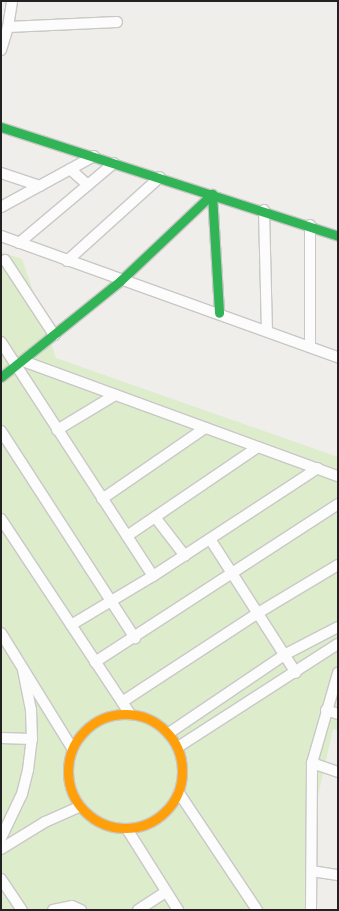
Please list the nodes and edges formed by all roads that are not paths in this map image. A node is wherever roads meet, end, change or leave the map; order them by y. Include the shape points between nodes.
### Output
1 (12, 1) edge
2 (117, 22) dead end
3 (8, 27) junction
4 (1, 50) edge
5 (1, 127) edge
6 (94, 156) junction
7 (114, 163) junction
8 (70, 169) junction
9 (1, 173) edge
10 (160, 177) junction
11 (88, 185) junction
12 (40, 186) junction
13 (212, 194) junction
14 (1, 207) edge
15 (264, 210) junction
16 (310, 226) junction
17 (1, 236) edge
18 (338, 236) edge
19 (19, 243) junction
20 (5, 260) dead end
21 (67, 261) junction
22 (120, 281) junction
23 (219, 313) junction
24 (267, 330) junction
25 (54, 335) junction
26 (1, 342) edge
27 (310, 346) junction
28 (338, 357) edge
29 (20, 364) junction
30 (1, 377) edge
31 (115, 396) junction
32 (205, 428) junction
33 (57, 430) junction
34 (1, 431) edge
35 (258, 447) junction
36 (318, 468) junction
37 (338, 476) edge
38 (102, 499) junction
39 (338, 504) edge
40 (155, 517) junction
41 (1, 519) edge
42 (126, 536) junction
43 (210, 539) junction
44 (185, 556) junction
45 (338, 565) edge
46 (232, 574) junction
47 (153, 576) junction
48 (112, 600) junction
49 (258, 613) junction
50 (71, 625) junction
51 (338, 627) edge
52 (1, 632) edge
53 (135, 638) junction
54 (338, 644) edge
55 (284, 655) junction
56 (95, 662) junction
57 (23, 670) junction
58 (296, 673) junction
59 (338, 673) edge
60 (122, 702) junction
61 (326, 710) junction
62 (130, 714) junction
63 (338, 714) edge
64 (169, 733) junction
65 (1, 738) edge
66 (32, 739) junction
67 (178, 747) junction
68 (72, 748) junction
69 (312, 763) junction
70 (338, 772) edge
71 (179, 793) junction
72 (79, 807) junction
73 (127, 829) junction
74 (1, 838) edge
75 (1, 849) edge
76 (312, 871) junction
77 (338, 875) edge
78 (1, 879) edge
79 (166, 892) junction
80 (22, 910) edge
81 (53, 910) edge
82 (81, 910) edge
83 (138, 910) edge
84 (178, 910) edge
85 (257, 910) edge
86 (311, 910) edge

1 - 3 street
2 - 3 street
3 - 4 street
5 - 6 street
6 - 7 street
6 - 8 street
7 - 10 street
7 - 11 street
8 - 11 street
8 - 12 street
9 - 12 street
10 - 13 street
10 - 21 street
11 - 19 street
12 - 14 street
13 - 15 street
13 - 22 street
13 - 23 street
15 - 16 street
15 - 24 street
16 - 18 street
16 - 27 street
17 - 19 street
19 - 21 street
20 - 25 street
21 - 22 street
22 - 23 street
22 - 25 street
23 - 24 street
24 - 27 street
25 - 29 street
26 - 29 street
27 - 28 street
29 - 30 street
29 - 31 street
29 - 33 street
31 - 32 street
31 - 33 street
32 - 35 street
32 - 38 street
33 - 38 street
34 - 48 street
35 - 36 street
35 - 40 street
36 - 37 street
36 - 43 street
38 - 42 street
39 - 46 street
40 - 42 street
40 - 44 street
41 - 50 street
42 - 47 street
43 - 44 street
43 - 46 street
44 - 47 street
45 - 49 street
46 - 49 street
46 - 53 street
47 - 48 street
48 - 50 street
48 - 53 street
49 - 55 street
49 - 60 street
50 - 56 street
51 - 55 street
52 - 57 street
53 - 56 street
54 - 58 street
55 - 58 street
55 - 64 street
56 - 60 street
57 - 66 street via 29,692
57 - 68 street
58 - 67 street
59 - 61 street
60 - 62 street
61 - 63 street
61 - 69 street
62 - 64 street via 151,719
62 - 68 street via 106,717 86,729
64 - 67 street
65 - 66 street
66 - 74 street via 22,794
67 - 71 street via 184,770
68 - 72 street via 68,775 70,789
69 - 70 street
69 - 76 street
71 - 73 street via 167,812 148,825
71 - 85 street
72 - 73 street via 100,824
72 - 75 street via 45,822
73 - 79 street
76 - 77 street
76 - 86 street
78 - 80 street
79 - 83 street
79 - 84 street
81 - 82 street via 72,906

